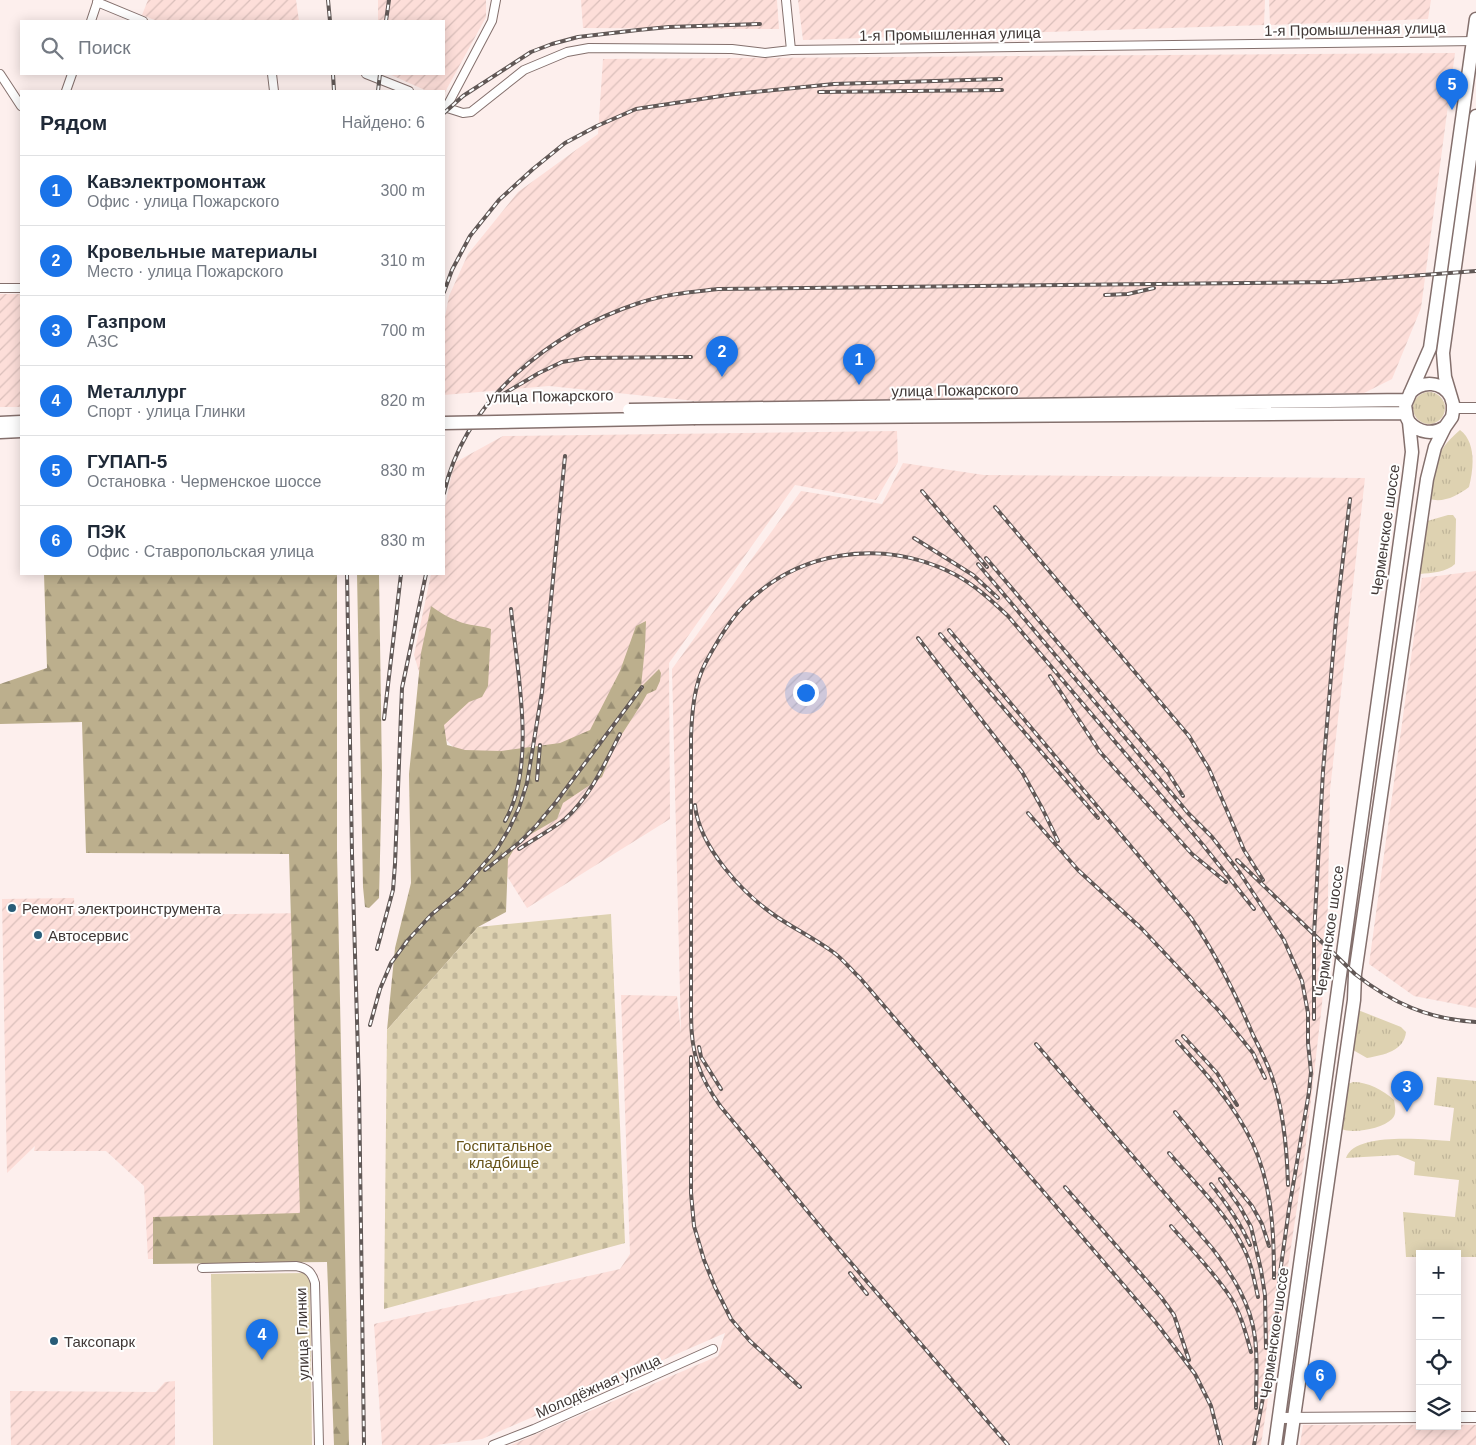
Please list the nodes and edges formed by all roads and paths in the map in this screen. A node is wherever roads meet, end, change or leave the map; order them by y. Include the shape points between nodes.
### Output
1 (496, 0) edge
2 (786, 0) edge
3 (98, 1) edge
4 (1476, 19) edge
5 (91, 20) edge
6 (142, 20) edge
7 (1474, 41) edge
8 (791, 50) junction
9 (0, 74) edge
10 (72, 75) edge
11 (272, 75) edge
12 (369, 75) edge
13 (66, 90) edge
14 (274, 90) edge
15 (406, 90) edge
16 (20, 104) edge
17 (445, 108) edge
18 (1476, 116) edge
19 (0, 288) edge
20 (20, 288) edge
21 (1453, 404) junction
22 (1408, 408) junction
23 (1476, 408) edge
24 (445, 414) edge
25 (694, 414) junction
26 (20, 422) edge
27 (445, 422) edge
28 (0, 423) edge
29 (1445, 427) junction
30 (20, 431) edge
31 (0, 432) edge
32 (202, 1268) dead end
33 (713, 1349) dead end
34 (1416, 1417) edge
35 (1461, 1417) edge
36 (1476, 1417) edge
37 (1279, 1418) junction
38 (1294, 1418) junction
39 (319, 1445) edge
40 (493, 1445) edge
41 (1275, 1445) edge
42 (1290, 1445) edge

1 - 17 street via 492,21
2 - 8 street
3 - 5 street
3 - 6 street
4 - 7 main road, Черменское шоссе
7 - 8 street, 1-я Промышленная улица
7 - 22 main road, Черменское шоссе via 1430,348
8 - 17 street, 1-я Промышленная улица via 765,53 732,49 582,49 524,70 471,112
9 - 16 street
10 - 13 street
11 - 14 street
12 - 15 street
18 - 21 main road via 1443,353 1445,377
19 - 20 street
21 - 22 main road via 1443,388 1431,384 1419,386
21 - 23 street
21 - 29 main road, Черменское шоссе via 1452,417
22 - 25 main road, улица Пожарского
22 - 29 main road via 1418,430 1433,432
22 - 37 main road, Черменское шоссе via 1412,452 1409,476
24 - 25 main road, улица Пожарского, bridge
25 - 27 main road, улица Пожарского, bridge
26 - 28 main road
29 - 38 main road, Черменское шоссе via 1435,447 1427,479
30 - 31 main road
32 - 39 street, улица Глинки via 296,1266 303,1267 312,1275 315,1283
33 - 40 street, Молодёжная улица
34 - 38 street
35 - 36 street
37 - 38 street
37 - 41 main road, Черменское шоссе
38 - 42 main road, Черменское шоссе

